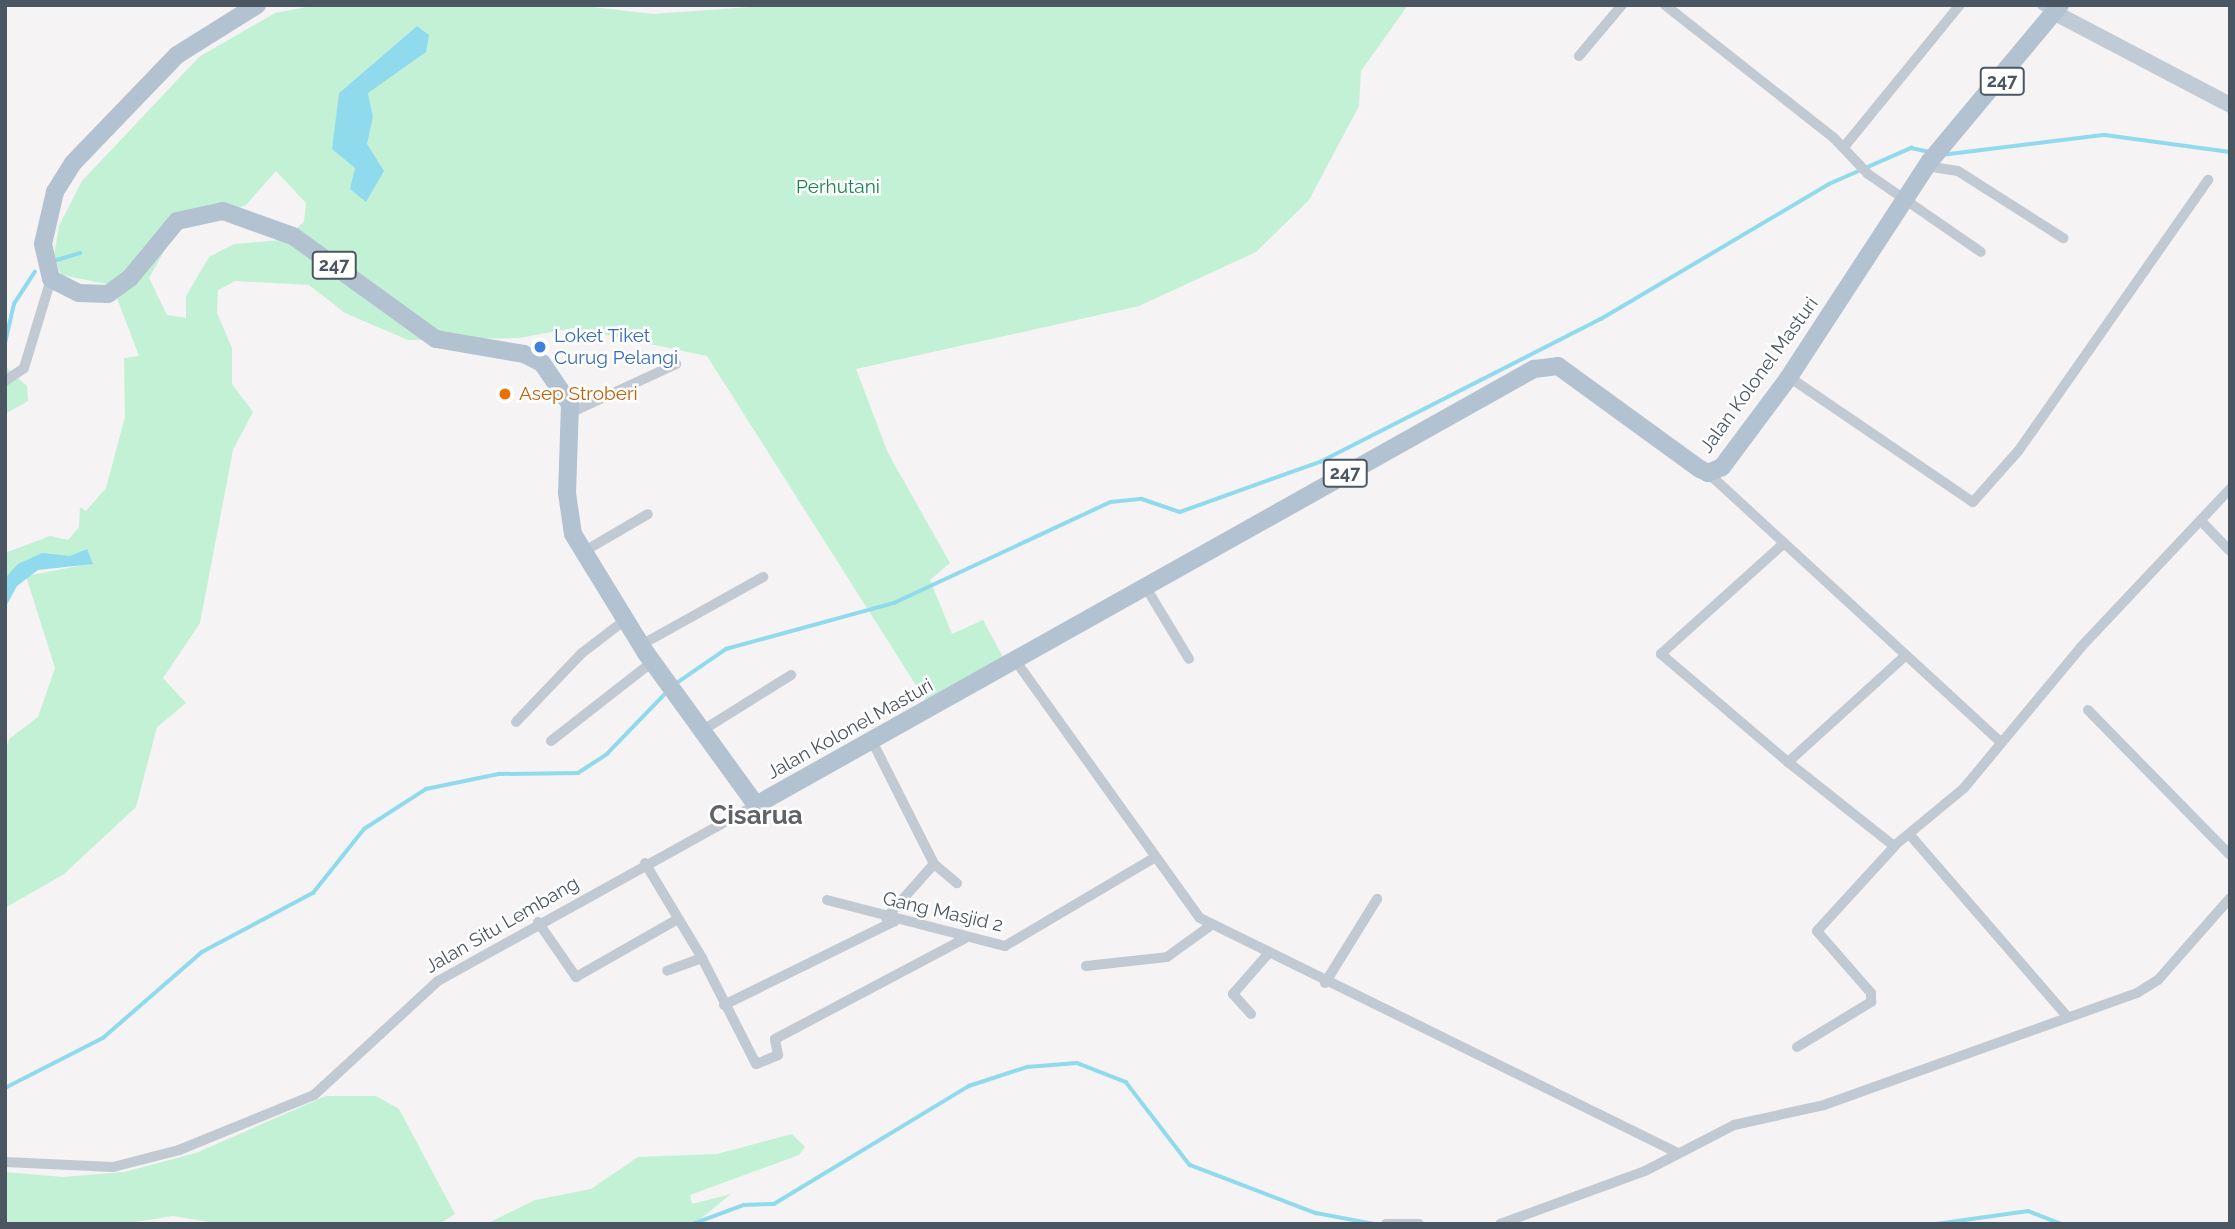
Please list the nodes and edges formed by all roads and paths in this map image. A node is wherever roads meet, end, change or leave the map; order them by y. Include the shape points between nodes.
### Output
1 (257, 5) edge
2 (1622, 5) edge
3 (1665, 5) edge
4 (1960, 5) edge
5 (2052, 8) edge
6 (1578, 56) dead end
7 (2230, 105) edge
8 (1844, 147) junction
9 (1931, 160) junction
10 (2208, 180) dead end
11 (1904, 197) junction
12 (2063, 238) dead end
13 (1981, 252) dead end
14 (51, 279) junction
15 (676, 364) dead end
16 (1789, 377) junction
17 (5, 382) edge
18 (570, 413) junction
19 (1708, 473) junction
20 (2230, 489) edge
21 (649, 514) dead end
22 (2202, 522) junction
23 (1782, 545) junction
24 (2230, 551) edge
25 (583, 552) junction
26 (763, 577) dead end
27 (1145, 586) junction
28 (625, 620) junction
29 (641, 645) junction
30 (1905, 656) junction
31 (1189, 659) dead end
32 (1015, 660) junction
33 (657, 669) junction
34 (791, 676) dead end
35 (2088, 710) dead end
36 (516, 722) dead end
37 (703, 730) junction
38 (551, 741) dead end
39 (872, 741) junction
40 (2001, 742) junction
41 (1788, 762) junction
42 (756, 805) junction
43 (1910, 835) junction
44 (1895, 846) junction
45 (2230, 855) edge
46 (1154, 858) junction
47 (645, 863) junction
48 (934, 864) junction
49 (957, 883) dead end
50 (2230, 898) edge
51 (1377, 899) dead end
52 (827, 900) dead end
53 (678, 919) junction
54 (891, 919) junction
55 (538, 922) junction
56 (1210, 926) junction
57 (964, 939) junction
58 (1267, 955) junction
59 (702, 958) junction
60 (1086, 965) dead end
61 (667, 971) dead end
62 (1325, 982) junction
63 (724, 1005) junction
64 (1251, 1014) dead end
65 (2067, 1016) junction
66 (1797, 1047) dead end
67 (1678, 1153) junction
68 (5, 1163) edge
69 (1386, 1224) edge
70 (1419, 1224) edge
71 (1500, 1224) edge

1 - 14 main road via 177,55 73,163 55,191 43,244
2 - 6 street
3 - 8 street
4 - 8 street
5 - 7 street
5 - 9 main road, Jalan Kolonel Masturi / 247
8 - 11 street
9 - 11 main road, Jalan Kolonel Masturi / 247
9 - 12 street
10 - 16 street via 2019,450 1973,502
11 - 13 street
11 - 16 main road, Jalan Kolonel Masturi / 247
14 - 17 street via 24,368
14 - 18 main road, Jalan Kolonel Masturi / 247 via 102,296 130,278 177,221 208,210 253,217 309,246 436,339 524,354 542,363 563,386
15 - 18 street
16 - 19 main road, Jalan Kolonel Masturi / 247 via 1722,467
18 - 25 main road, Jalan Kolonel Masturi / 247 via 567,514
19 - 23 street
19 - 27 main road, Jalan Kolonel Masturi / 247 via 1611,398 1559,366 1546,365
20 - 22 street
21 - 25 street
22 - 24 street
22 - 40 street via 2081,647
23 - 30 street
23 - 41 street via 1661,654
25 - 28 main road, Jalan Kolonel Masturi / 247
26 - 29 street
27 - 31 street
27 - 32 main road, Jalan Kolonel Masturi / 247
28 - 29 main road, Jalan Kolonel Masturi / 247
28 - 36 street via 582,653
29 - 33 main road, Jalan Kolonel Masturi / 247
30 - 40 street
30 - 41 street
32 - 39 main road, Jalan Kolonel Masturi / 247
32 - 46 street
33 - 37 main road, Jalan Kolonel Masturi / 247
33 - 38 street
34 - 37 street
35 - 45 street
37 - 42 main road, Jalan Kolonel Masturi / 247
39 - 42 main road, Jalan Kolonel Masturi / 247
39 - 48 street
40 - 43 street via 1964,788
41 - 44 street
42 - 47 street, Jalan Situ Lembang
43 - 44 street
43 - 65 street
44 - 66 street via 1817,931 1871,993 1871,1002
46 - 56 street
46 - 57 street, Gang Masjid 2 via 1015,943
47 - 53 street
47 - 55 street, Jalan Situ Lembang
48 - 49 street
48 - 54 street
50 - 65 street via 2150,987
51 - 62 street
52 - 54 street, Gang Masjid 2
53 - 55 street via 576,977
53 - 59 street
54 - 57 street, Gang Masjid 2
54 - 63 street
55 - 68 street, Jalan Situ Lembang via 438,981 346,1072 293,1104 179,1150 113,1167
56 - 58 street
56 - 60 street via 1167,957
57 - 63 street via 775,1039 778,1054 756,1064
58 - 62 street
58 - 64 street via 1233,994
59 - 61 street
59 - 63 street
62 - 67 street
65 - 67 street via 1824,1105 1734,1125
67 - 71 street via 1592,1193
69 - 70 street

